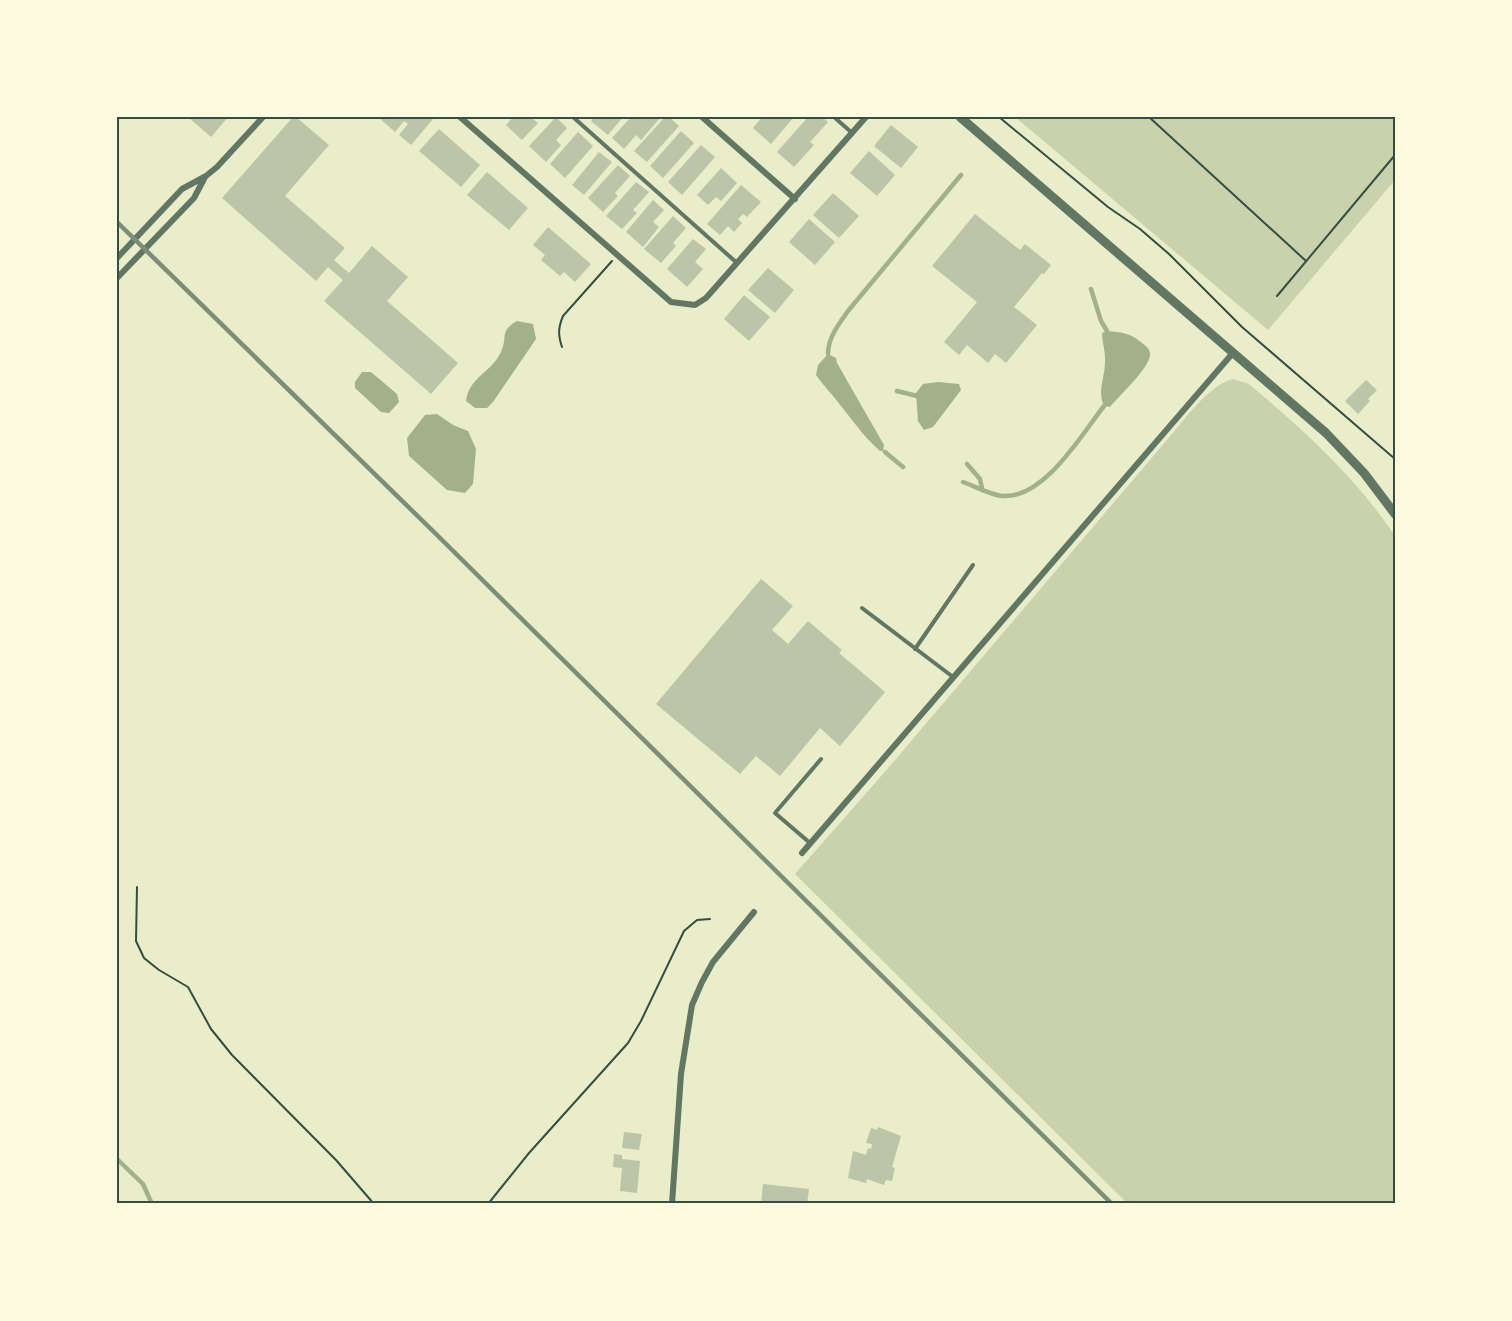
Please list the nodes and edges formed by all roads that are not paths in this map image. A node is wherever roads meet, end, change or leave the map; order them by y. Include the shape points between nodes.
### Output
1 (263, 117) edge
2 (460, 117) edge
3 (573, 117) edge
4 (702, 117) edge
5 (834, 117) edge
6 (866, 117) edge
7 (960, 117) edge
8 (852, 133) junction
9 (206, 177) junction
10 (795, 200) junction
11 (117, 258) edge
12 (738, 263) junction
13 (117, 278) edge
14 (1232, 354) junction
15 (1395, 514) edge
16 (974, 565) dead end
17 (862, 608) dead end
18 (915, 649) junction
19 (953, 677) junction
20 (821, 759) dead end
21 (810, 843) junction
22 (802, 854) dead end
23 (754, 912) dead end
24 (672, 1204) edge

1 - 9 street
2 - 12 street via 671,302 694,305 706,298
3 - 12 lane
4 - 10 street
5 - 8 lane
6 - 8 street
7 - 14 street
8 - 10 street
9 - 11 street via 182,189
9 - 13 street via 194,198
10 - 12 street
14 - 15 street via 1326,433
14 - 19 street
16 - 18 lane
17 - 18 lane
18 - 19 lane
19 - 21 street
20 - 21 lane via 775,813
21 - 22 street
23 - 24 street via 713,962 692,1005 681,1074

